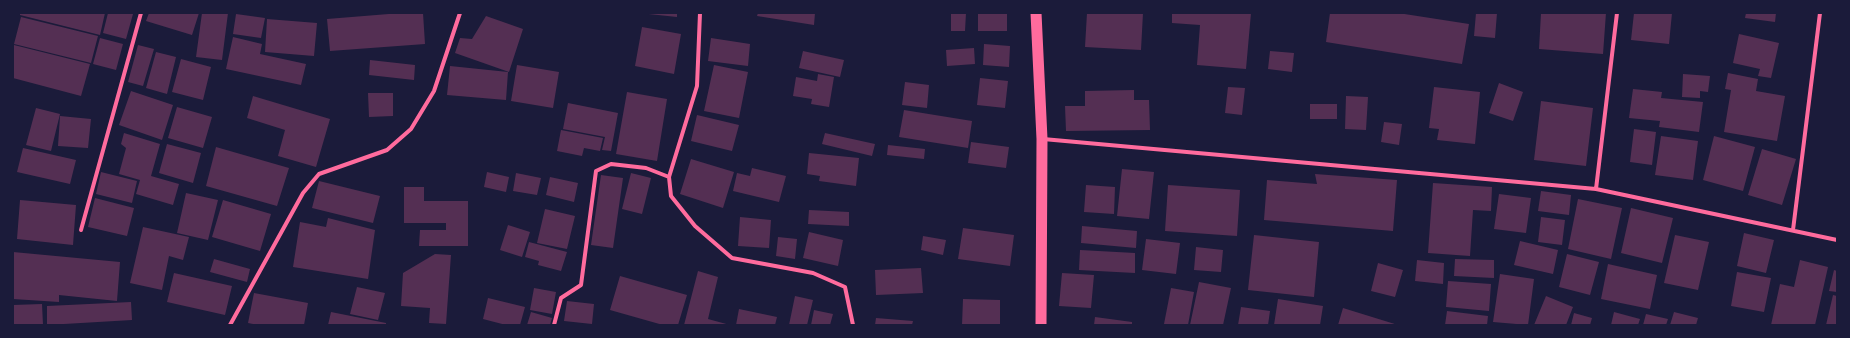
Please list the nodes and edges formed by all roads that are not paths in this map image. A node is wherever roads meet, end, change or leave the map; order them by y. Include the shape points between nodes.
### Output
1 (141, 13) edge
2 (460, 13) edge
3 (700, 13) edge
4 (1036, 13) edge
5 (1617, 13) edge
6 (1820, 13) edge
7 (1042, 139) junction
8 (669, 177) junction
9 (1596, 189) junction
10 (81, 230) dead end
11 (1792, 230) junction
12 (1837, 240) edge
13 (230, 325) edge
14 (554, 325) edge
15 (853, 325) edge
16 (1041, 325) edge

1 - 10 street
2 - 13 street via 434,91 411,129 387,150 319,174 303,193
3 - 8 street via 697,86
4 - 7 highway
5 - 9 street
6 - 11 street
7 - 9 street
7 - 16 highway
8 - 14 street via 646,168 611,164 596,171 581,285 561,298
8 - 15 street via 672,196 695,226 732,258 813,273 845,287
9 - 11 street
11 - 12 street

